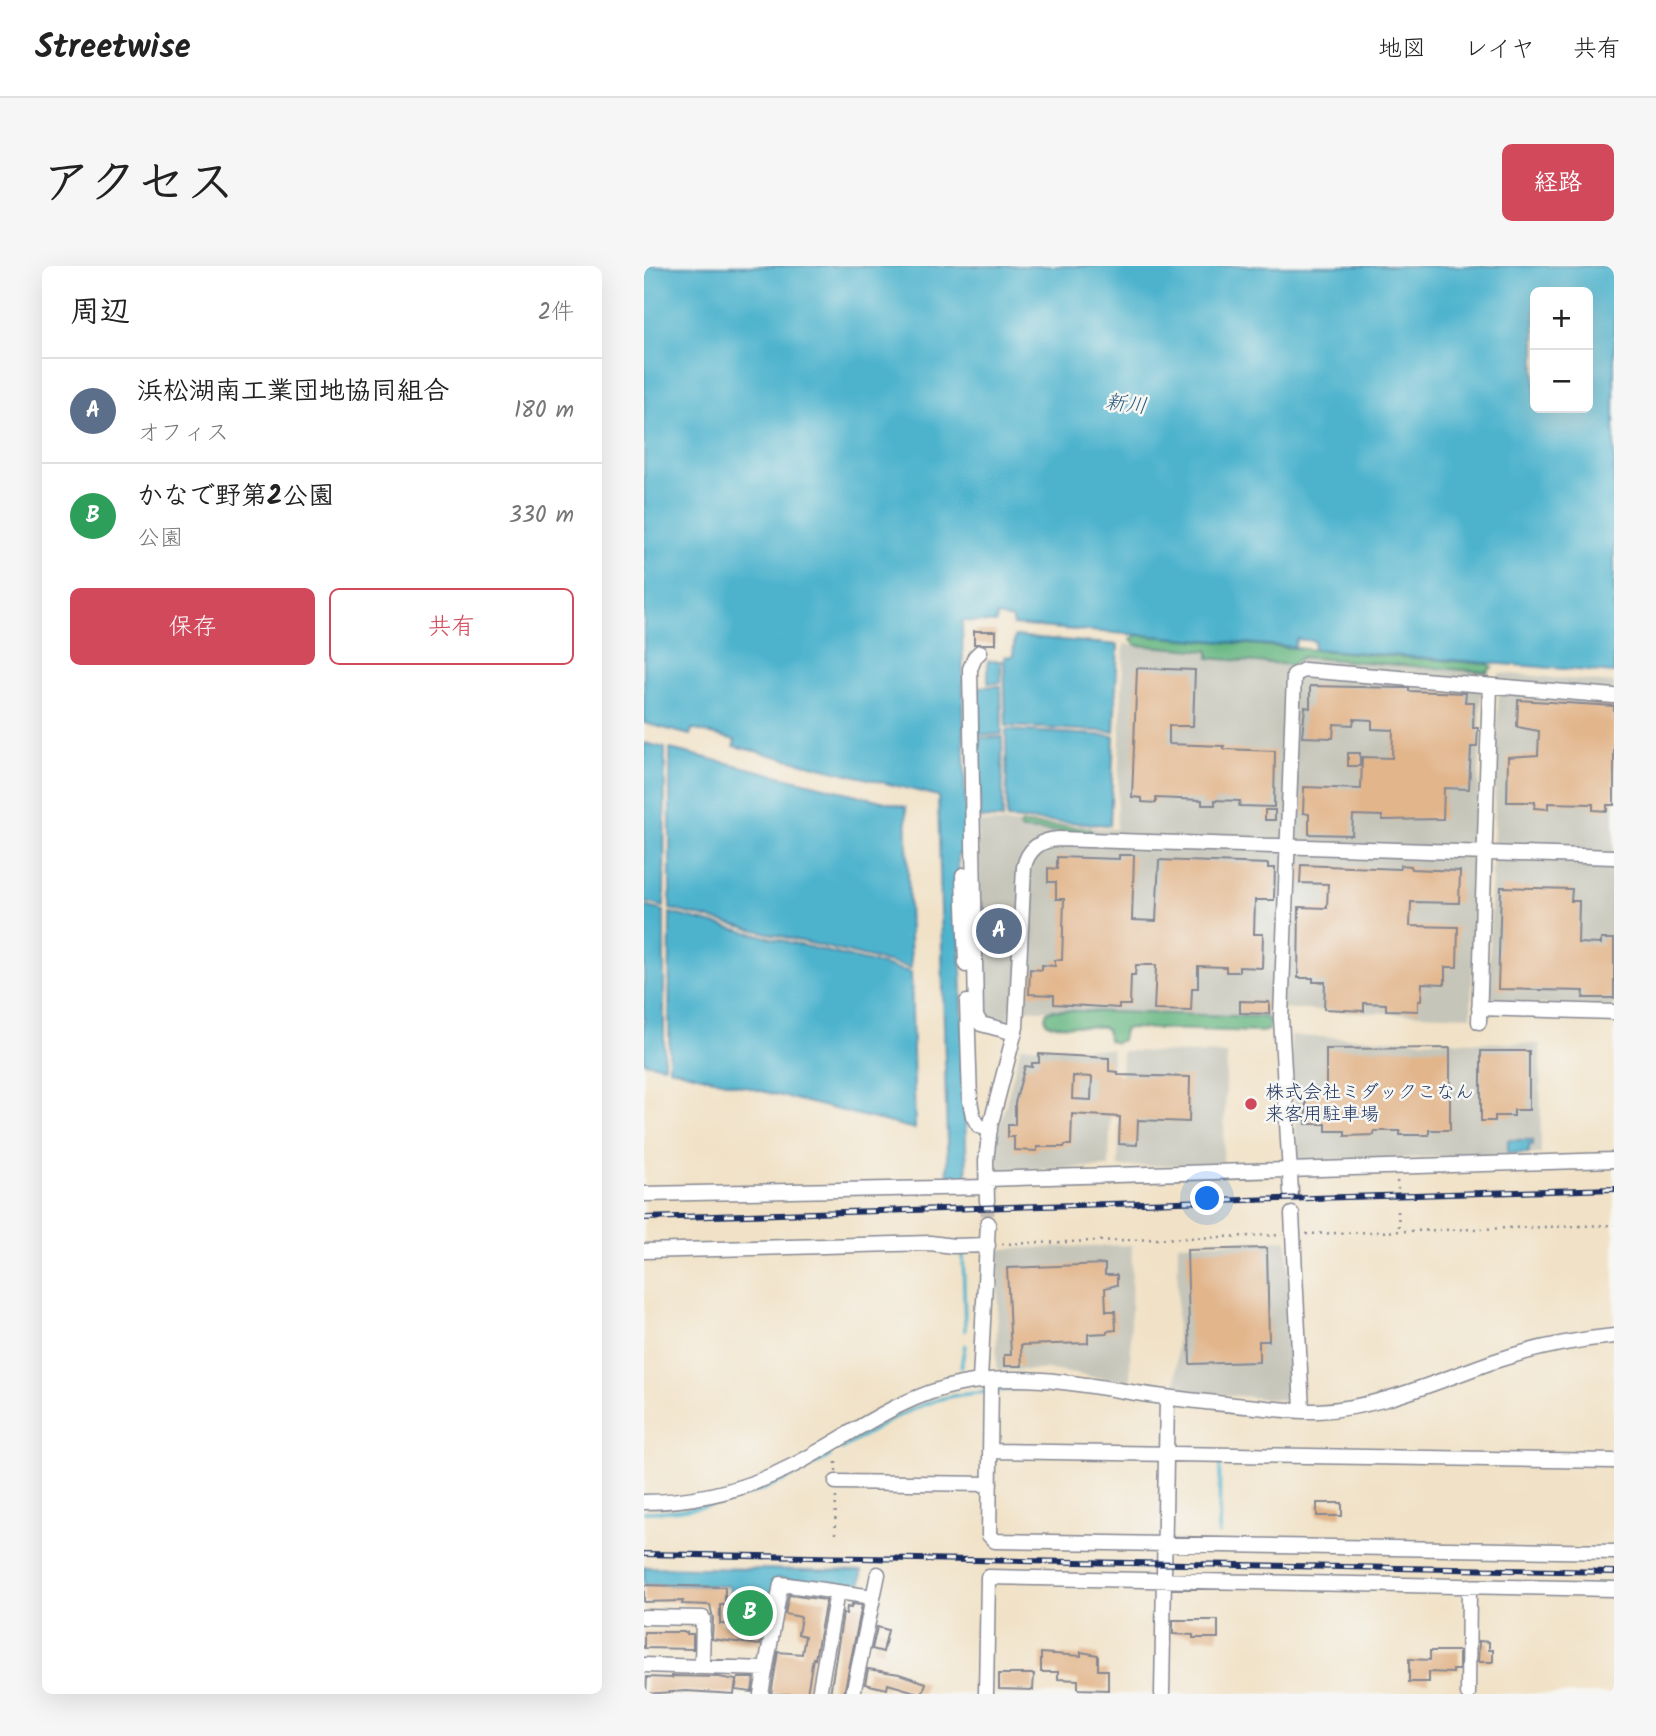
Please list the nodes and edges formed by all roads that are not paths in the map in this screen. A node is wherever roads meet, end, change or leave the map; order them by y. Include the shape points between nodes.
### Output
1 (980, 652) dead end
2 (1490, 686) junction
3 (1614, 696) edge
4 (1287, 846) junction
5 (1485, 853) junction
6 (1614, 857) edge
7 (963, 875) dead end
8 (1614, 1012) edge
9 (1015, 1033) junction
10 (990, 1130) junction
11 (1614, 1160) edge
12 (1291, 1170) junction
13 (987, 1189) junction
14 (1291, 1192) dead end
15 (644, 1194) edge
16 (1292, 1214) dead end
17 (988, 1223) tunnel mouth
18 (988, 1245) junction
19 (644, 1251) edge
20 (1614, 1336) edge
21 (986, 1380) junction
22 (1167, 1398) junction
23 (1302, 1410) junction
24 (990, 1451) junction
25 (1166, 1453) junction
26 (1614, 1461) edge
27 (836, 1482) dead end
28 (990, 1484) junction
29 (644, 1502) edge
30 (1165, 1544) junction
31 (1614, 1552) edge
32 (878, 1574) dead end
33 (1164, 1581) junction
34 (1469, 1586) junction
35 (1614, 1588) edge
36 (837, 1592) junction
37 (873, 1597) junction
38 (644, 1617) edge
39 (644, 1665) edge
40 (702, 1666) junction
41 (765, 1669) junction
42 (761, 1694) edge
43 (819, 1694) edge
44 (853, 1694) edge
45 (986, 1694) edge
46 (1163, 1694) edge
47 (1468, 1694) edge

1 - 9 street via 970,669 976,1016 981,1024
2 - 3 street
2 - 4 street via 1298,671 1292,681
2 - 5 street
4 - 5 street
4 - 9 street via 1058,839 1038,844 1024,867
4 - 12 street via 1281,1033
5 - 6 street
5 - 8 street via 1479,1015
7 - 10 street via 970,1101 976,1123
9 - 10 street
10 - 13 street
11 - 12 street
12 - 13 street
12 - 14 street
13 - 15 street
16 - 23 street
17 - 18 street
18 - 19 street
18 - 21 street
20 - 23 street via 1520,1353 1369,1404
21 - 22 street via 1051,1380
21 - 24 street
21 - 29 street via 931,1391 900,1404 751,1484 697,1498
22 - 23 street
22 - 25 street
24 - 25 street
24 - 28 street
25 - 26 street
25 - 30 street
27 - 28 street
28 - 30 street via 989,1535 995,1541
30 - 31 street
30 - 33 street
32 - 37 street
33 - 34 street
33 - 45 street via 988,1577
33 - 46 street
34 - 35 street
34 - 47 street
36 - 37 street
36 - 41 street via 781,1584
36 - 43 street
37 - 44 street
38 - 40 street via 703,1618
39 - 40 street
40 - 41 street
41 - 42 street

